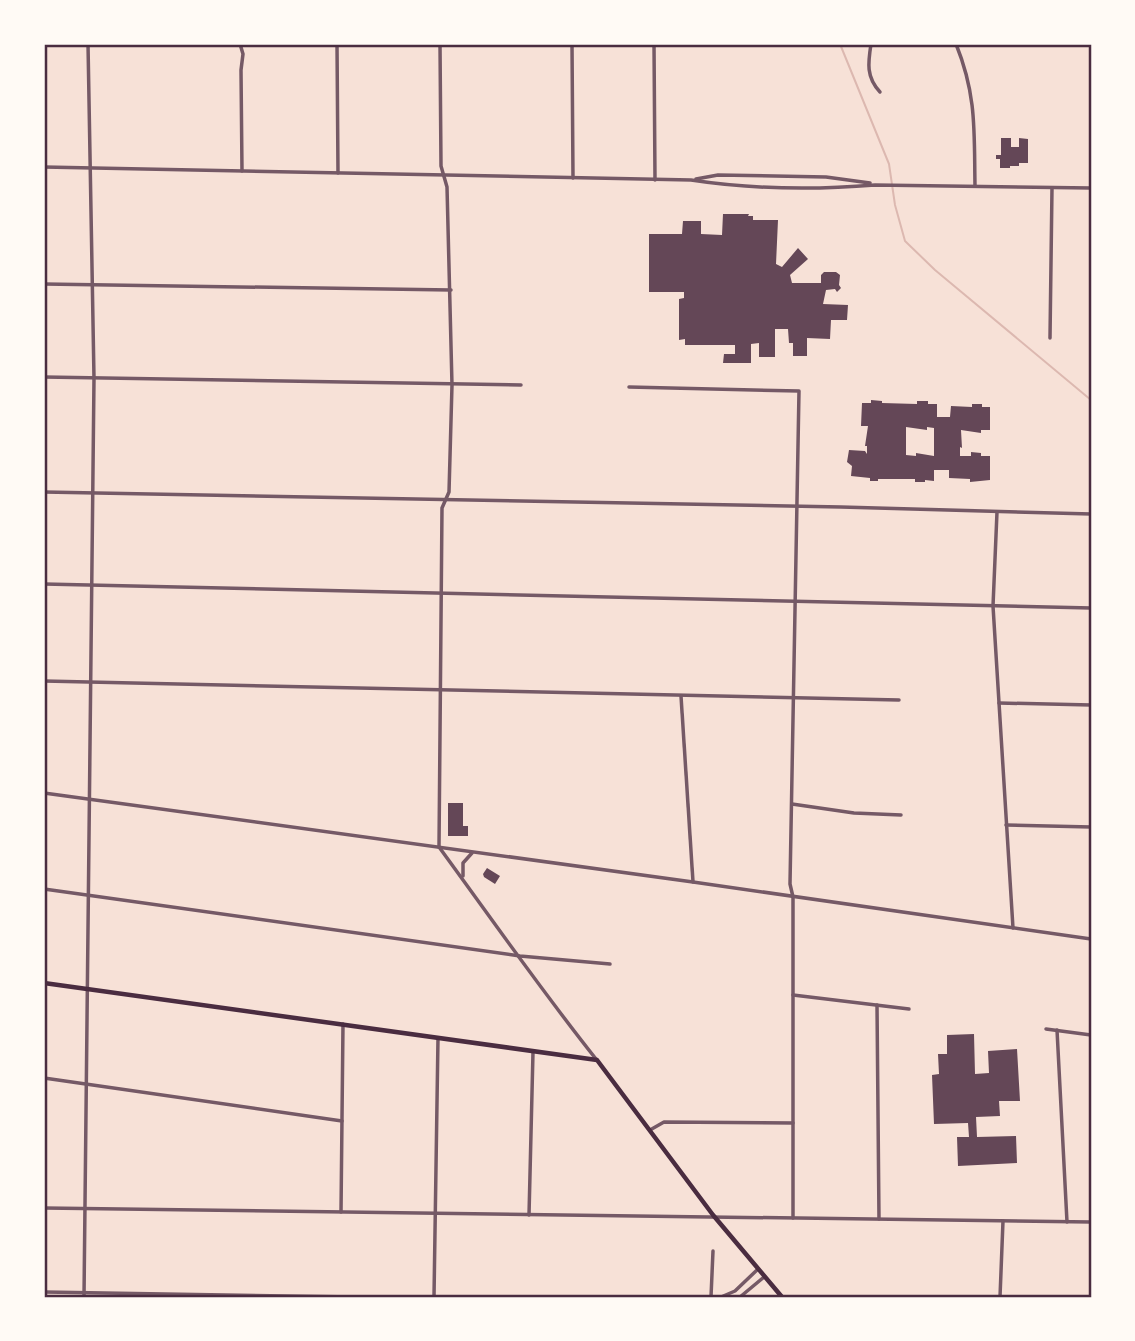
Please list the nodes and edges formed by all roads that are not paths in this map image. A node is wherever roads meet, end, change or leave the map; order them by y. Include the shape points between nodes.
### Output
1 (88, 44) edge
2 (240, 44) edge
3 (337, 44) edge
4 (440, 44) edge
5 (572, 44) edge
6 (654, 44) edge
7 (871, 44) edge
8 (957, 44) edge
9 (880, 92) dead end
10 (44, 167) edge
11 (90, 168) junction
12 (242, 171) junction
13 (338, 173) junction
14 (443, 175) junction
15 (573, 178) junction
16 (655, 180) junction
17 (691, 180) junction
18 (875, 184) junction
19 (975, 186) junction
20 (1052, 188) junction
21 (1091, 188) edge
22 (44, 284) edge
23 (91, 285) junction
24 (451, 290) junction
25 (1050, 338) dead end
26 (44, 377) edge
27 (94, 378) junction
28 (452, 385) junction
29 (521, 385) dead end
30 (629, 387) dead end
31 (44, 492) edge
32 (93, 494) junction
33 (446, 501) junction
34 (798, 507) junction
35 (996, 512) junction
36 (1091, 514) edge
37 (44, 584) edge
38 (92, 586) junction
39 (440, 594) junction
40 (795, 602) junction
41 (993, 606) junction
42 (1091, 608) edge
43 (44, 681) edge
44 (91, 682) junction
45 (440, 690) junction
46 (681, 696) junction
47 (794, 696) junction
48 (899, 700) dead end
49 (999, 703) junction
50 (1091, 705) edge
51 (44, 793) edge
52 (90, 800) junction
53 (792, 804) junction
54 (901, 815) dead end
55 (1006, 825) junction
56 (1091, 827) edge
57 (439, 847) junction
58 (474, 852) junction
59 (464, 881) junction
60 (693, 882) junction
61 (44, 889) edge
62 (89, 896) junction
63 (793, 897) junction
64 (1013, 928) junction
65 (1091, 939) edge
66 (520, 956) junction
67 (610, 964) dead end
68 (44, 983) edge
69 (89, 989) junction
70 (793, 995) junction
71 (877, 1005) junction
72 (909, 1009) dead end
73 (343, 1024) junction
74 (1046, 1029) dead end
75 (1057, 1030) junction
76 (1091, 1035) edge
77 (438, 1038) junction
78 (533, 1052) junction
79 (597, 1060) junction
80 (44, 1078) edge
81 (86, 1084) junction
82 (342, 1121) junction
83 (794, 1123) junction
84 (650, 1130) junction
85 (44, 1208) edge
86 (85, 1208) junction
87 (341, 1212) junction
88 (435, 1214) junction
89 (529, 1215) junction
90 (713, 1215) junction
91 (793, 1218) junction
92 (878, 1219) junction
93 (1003, 1221) junction
94 (1067, 1222) junction
95 (1091, 1222) edge
96 (713, 1251) dead end
97 (757, 1269) junction
98 (764, 1277) junction
99 (44, 1292) edge
100 (84, 1295) edge
101 (354, 1297) edge
102 (434, 1297) edge
103 (711, 1297) edge
104 (721, 1297) edge
105 (740, 1297) edge
106 (782, 1297) edge
107 (1000, 1297) edge

1 - 11 street
2 - 12 street
3 - 13 street
4 - 14 street
5 - 15 street
6 - 16 street
7 - 9 street via 868,72
8 - 19 street via 973,97
10 - 11 street
11 - 12 street
11 - 23 street
12 - 13 street
13 - 14 street
14 - 15 street
14 - 24 street
15 - 16 street
16 - 17 street
17 - 18 street via 789,187
17 - 18 street via 802,177
18 - 19 street
19 - 20 street
20 - 21 street
20 - 25 street
22 - 23 street
23 - 24 street
23 - 27 street
24 - 28 street
26 - 27 street
27 - 28 street
27 - 32 street
28 - 29 street
28 - 33 street
30 - 34 street via 799,391
31 - 32 street
32 - 33 street
32 - 38 street
33 - 34 street
33 - 39 street via 442,508
34 - 35 street
34 - 40 street
35 - 36 street
35 - 41 street
37 - 38 street
38 - 39 street
38 - 44 street
39 - 40 street
39 - 45 street
40 - 41 street
40 - 47 street
41 - 42 street
41 - 49 street
43 - 44 street
44 - 45 street
44 - 52 street
45 - 46 street
45 - 57 street
46 - 47 street
46 - 60 street
47 - 48 street
47 - 53 street
49 - 50 street
49 - 55 street
51 - 52 street
52 - 57 street
52 - 62 street
53 - 54 street
53 - 63 street
55 - 56 street
55 - 64 street
57 - 58 street
57 - 59 street
58 - 59 street via 463,863
58 - 60 street
59 - 66 street
60 - 63 street
61 - 62 street
62 - 66 street
62 - 69 street
63 - 64 street
63 - 70 street
64 - 65 street
66 - 67 street
66 - 79 street
68 - 69 main road
69 - 73 main road
69 - 81 street
70 - 71 street
70 - 83 street
71 - 72 street
71 - 92 street
73 - 77 main road
73 - 82 street
74 - 75 street
75 - 76 street
75 - 94 street
77 - 78 main road
77 - 88 street
78 - 79 main road
78 - 89 street
79 - 84 main road
80 - 81 street
81 - 82 street
81 - 86 street
82 - 87 street
83 - 84 street via 664,1122
83 - 91 street
84 - 90 main road
85 - 86 street
86 - 87 street
86 - 100 street
87 - 88 street
88 - 89 street
88 - 102 street
89 - 90 street
90 - 91 street
90 - 97 main road
91 - 92 street
92 - 93 street
93 - 94 street
93 - 107 street
94 - 95 street
96 - 103 street
97 - 98 main road
97 - 104 street via 735,1291
98 - 105 street
98 - 106 main road
99 - 100 street
100 - 101 street

